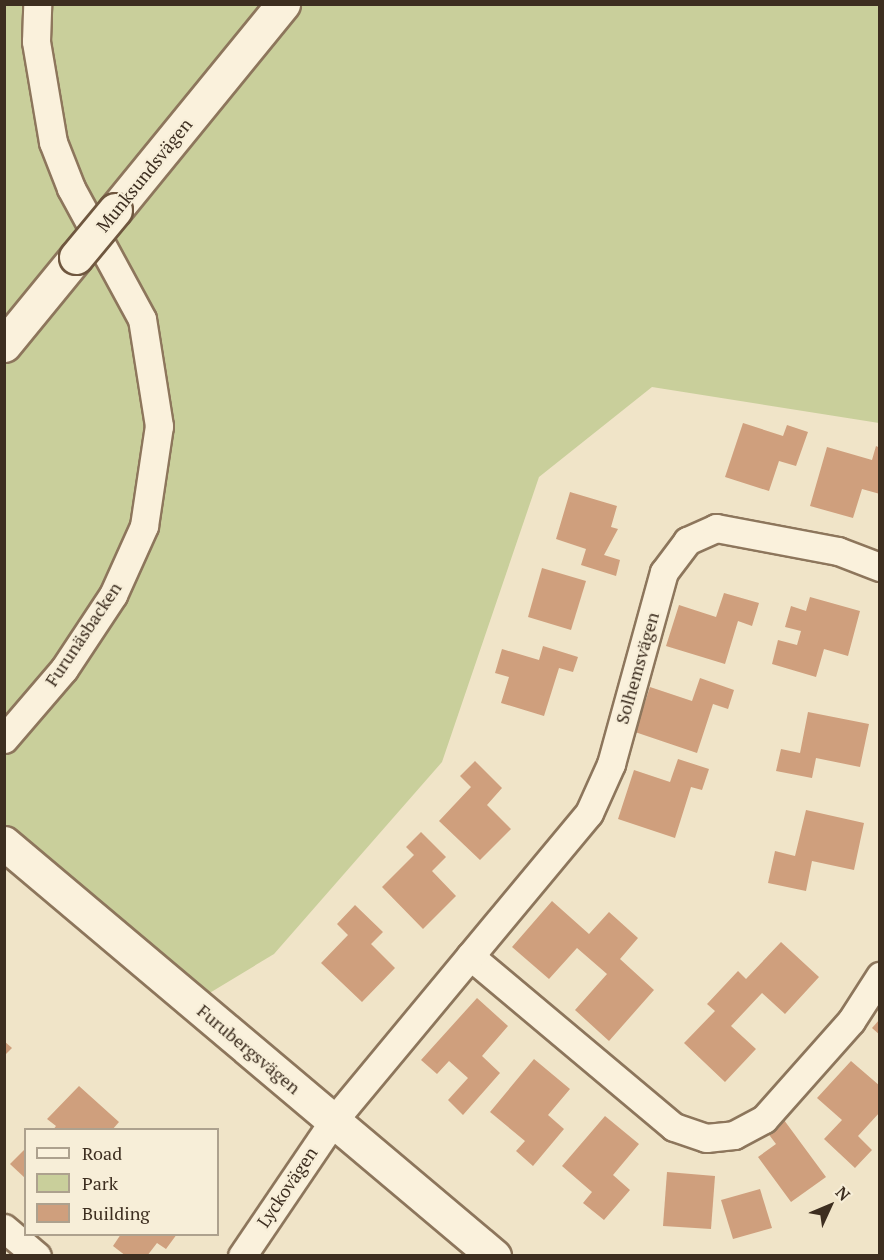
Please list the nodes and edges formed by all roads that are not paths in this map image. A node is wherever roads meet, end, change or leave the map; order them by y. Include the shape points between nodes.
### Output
1 (37, 4) edge
2 (283, 4) edge
3 (4, 345) edge
4 (879, 567) edge
5 (4, 739) edge
6 (4, 843) edge
7 (470, 956) junction
8 (879, 976) edge
9 (334, 1120) junction
10 (4, 1228) edge
11 (37, 1256) edge
12 (242, 1256) edge
13 (494, 1256) edge

1 - 5 street, Furunäsbacken via 37,51 53,142 70,188 142,319 159,426 144,526 113,595 64,669
2 - 3 street, Munksundsvägen, bridge
4 - 7 street, Solhemsvägen via 838,551 716,528 687,542 664,572 611,764 589,813
6 - 9 street, Furubergsvägen
7 - 8 street via 674,1127 706,1138 734,1135 764,1119 851,1021
7 - 9 street, Solhemsvägen
9 - 12 street, Lyckovägen
9 - 13 street, Furubergsvägen
10 - 11 street

